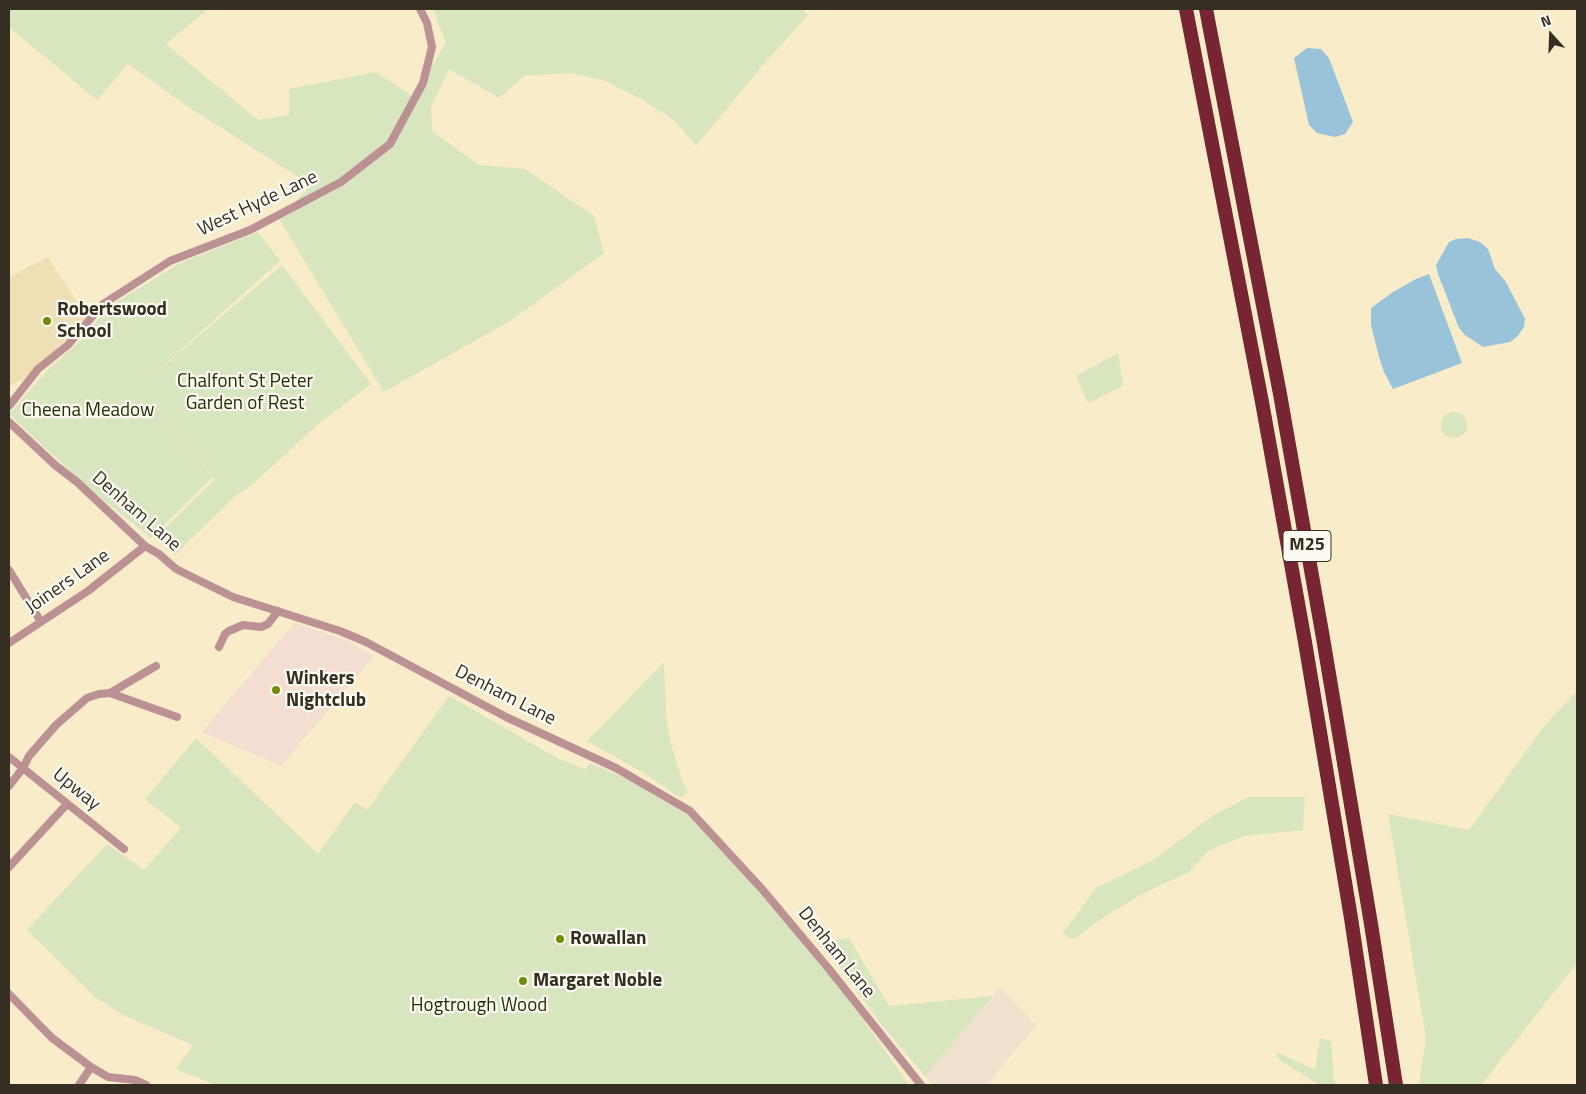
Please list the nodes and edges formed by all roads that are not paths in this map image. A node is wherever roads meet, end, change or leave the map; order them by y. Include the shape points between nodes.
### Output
1 (420, 9) edge
2 (1186, 9) edge
3 (1206, 9) edge
4 (9, 406) edge
5 (9, 422) edge
6 (145, 546) junction
7 (9, 570) edge
8 (278, 611) junction
9 (41, 622) junction
10 (9, 643) edge
11 (219, 647) dead end
12 (156, 666) dead end
13 (110, 693) junction
14 (177, 716) dead end
15 (9, 757) edge
16 (23, 768) junction
17 (9, 786) edge
18 (67, 804) junction
19 (124, 849) dead end
20 (9, 867) edge
21 (9, 994) edge
22 (91, 1066) junction
23 (79, 1085) edge
24 (146, 1085) edge
25 (921, 1085) edge
26 (1376, 1085) edge
27 (1396, 1085) edge

1 - 4 street, West Hyde Lane via 432,47 423,83 390,144 341,182 250,230 170,261 103,304 68,346 38,369
2 - 26 highway, M25 via 1288,546
3 - 27 highway, M25 via 1318,609
5 - 6 street, Denham Lane
6 - 8 street, Denham Lane via 176,569 233,597
6 - 9 street, Joiners Lane via 88,591
7 - 9 street
8 - 11 street via 268,624 261,627 243,625 229,631
8 - 25 street, Denham Lane via 366,642 506,717 616,768 690,812 762,889
9 - 10 street, Joiners Lane
12 - 13 street
13 - 14 street
13 - 16 street via 87,698 56,725 29,756
15 - 16 street, Upway
16 - 17 street
16 - 18 street, Upway
18 - 19 street, Upway
18 - 20 street
21 - 22 street via 52,1038
22 - 23 street
22 - 24 street via 108,1077 135,1080

